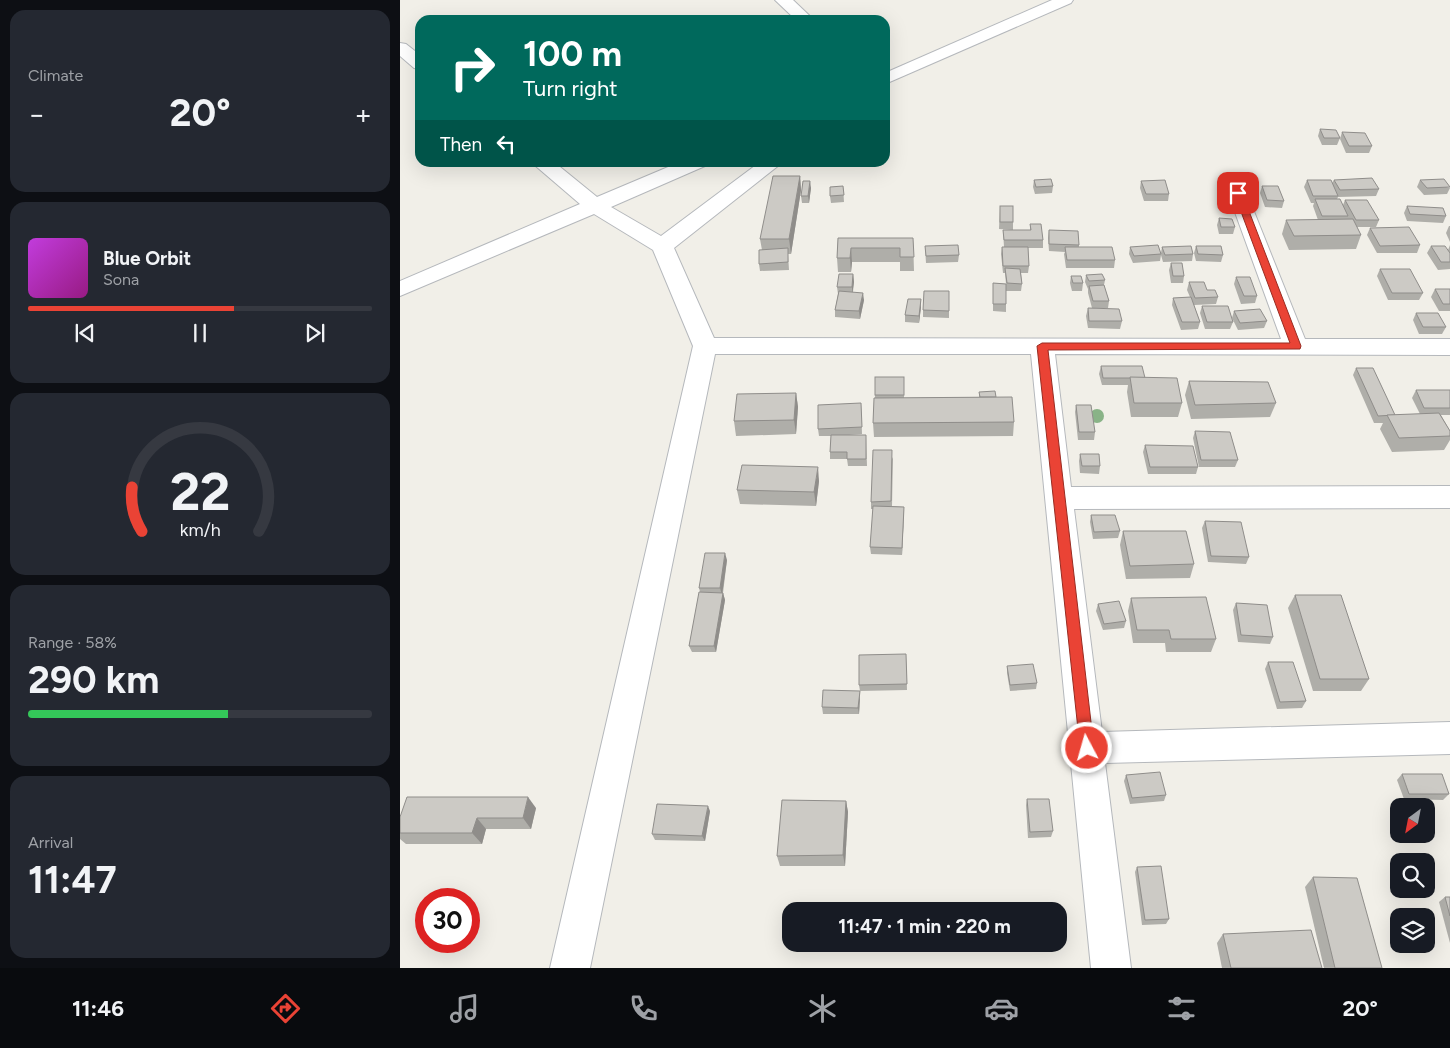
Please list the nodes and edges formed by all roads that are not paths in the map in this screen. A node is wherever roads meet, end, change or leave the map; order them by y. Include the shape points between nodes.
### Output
1 (783, 0) edge
2 (1065, 0) edge
3 (800, 15) edge
4 (400, 48) edge
5 (415, 60) edge
6 (890, 78) edge
7 (547, 167) edge
8 (686, 167) edge
9 (765, 167) edge
10 (1238, 193) dead end
11 (595, 206) junction
12 (662, 246) junction
13 (400, 289) edge
14 (705, 346) junction
15 (1042, 346) junction
16 (1296, 346) junction
17 (1450, 347) edge
18 (1450, 497) edge
19 (1059, 498) junction
20 (1450, 738) edge
21 (1087, 748) junction
22 (570, 968) edge
23 (1111, 968) edge

1 - 3 street
2 - 6 street
4 - 5 street
7 - 11 street
8 - 11 street
9 - 12 street
10 - 16 street
11 - 12 street
11 - 13 street
12 - 14 street
14 - 15 street
14 - 22 street
15 - 16 street
15 - 19 street
16 - 17 street
18 - 19 street
19 - 21 street
20 - 21 street
21 - 23 street

